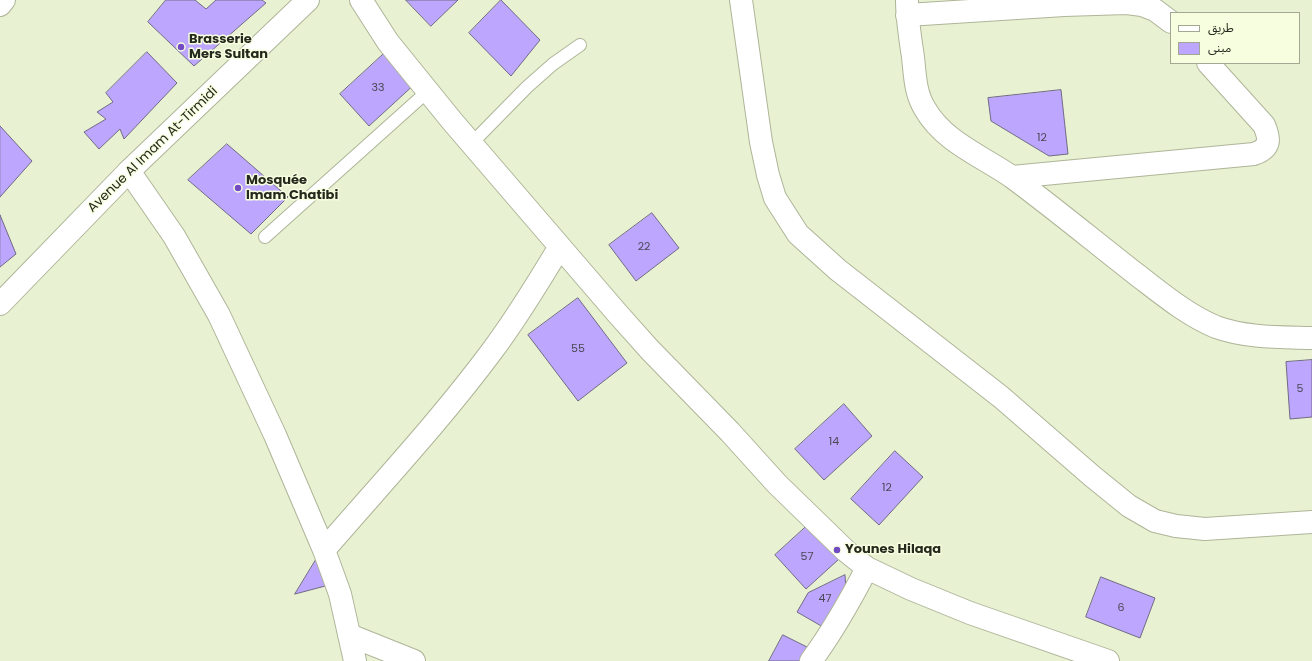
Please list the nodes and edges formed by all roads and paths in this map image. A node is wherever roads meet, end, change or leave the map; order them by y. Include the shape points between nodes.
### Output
1 (4, 0) edge
2 (308, 0) edge
3 (361, 0) edge
4 (740, 0) edge
5 (0, 5) edge
6 (907, 8) edge
7 (1170, 21) edge
8 (580, 45) dead end
9 (1209, 64) edge
10 (428, 91) junction
11 (471, 144) junction
12 (129, 171) junction
13 (1012, 177) junction
14 (265, 237) dead end
15 (559, 248) junction
16 (0, 304) edge
17 (1312, 338) edge
18 (1312, 522) edge
19 (324, 550) junction
20 (867, 568) junction
21 (349, 635) junction
22 (355, 661) edge
23 (414, 661) edge
24 (812, 661) edge
25 (1108, 661) edge

1 - 5 street
2 - 12 street, Avenue Al Imam At-Tirmidi
3 - 10 street via 388,42
4 - 18 street via 768,175 775,198 798,234 838,270 1001,397 1123,501 1155,521 1205,529
6 - 7 street via 1127,3 1155,10
6 - 13 street via 918,94 925,109 952,140
8 - 11 lane via 527,87
9 - 13 street via 1264,125 1268,142 1260,152
10 - 11 street
10 - 14 lane
11 - 15 street
12 - 16 street, Avenue Al Imam At-Tirmidi
12 - 19 street via 174,236 219,314
13 - 17 street via 1155,288 1198,318 1234,332 1282,338
15 - 19 street via 483,362 435,422
15 - 20 street via 650,350 777,484
19 - 21 street via 340,594
20 - 24 street via 840,620
20 - 25 street via 970,613
21 - 22 street
21 - 23 street

